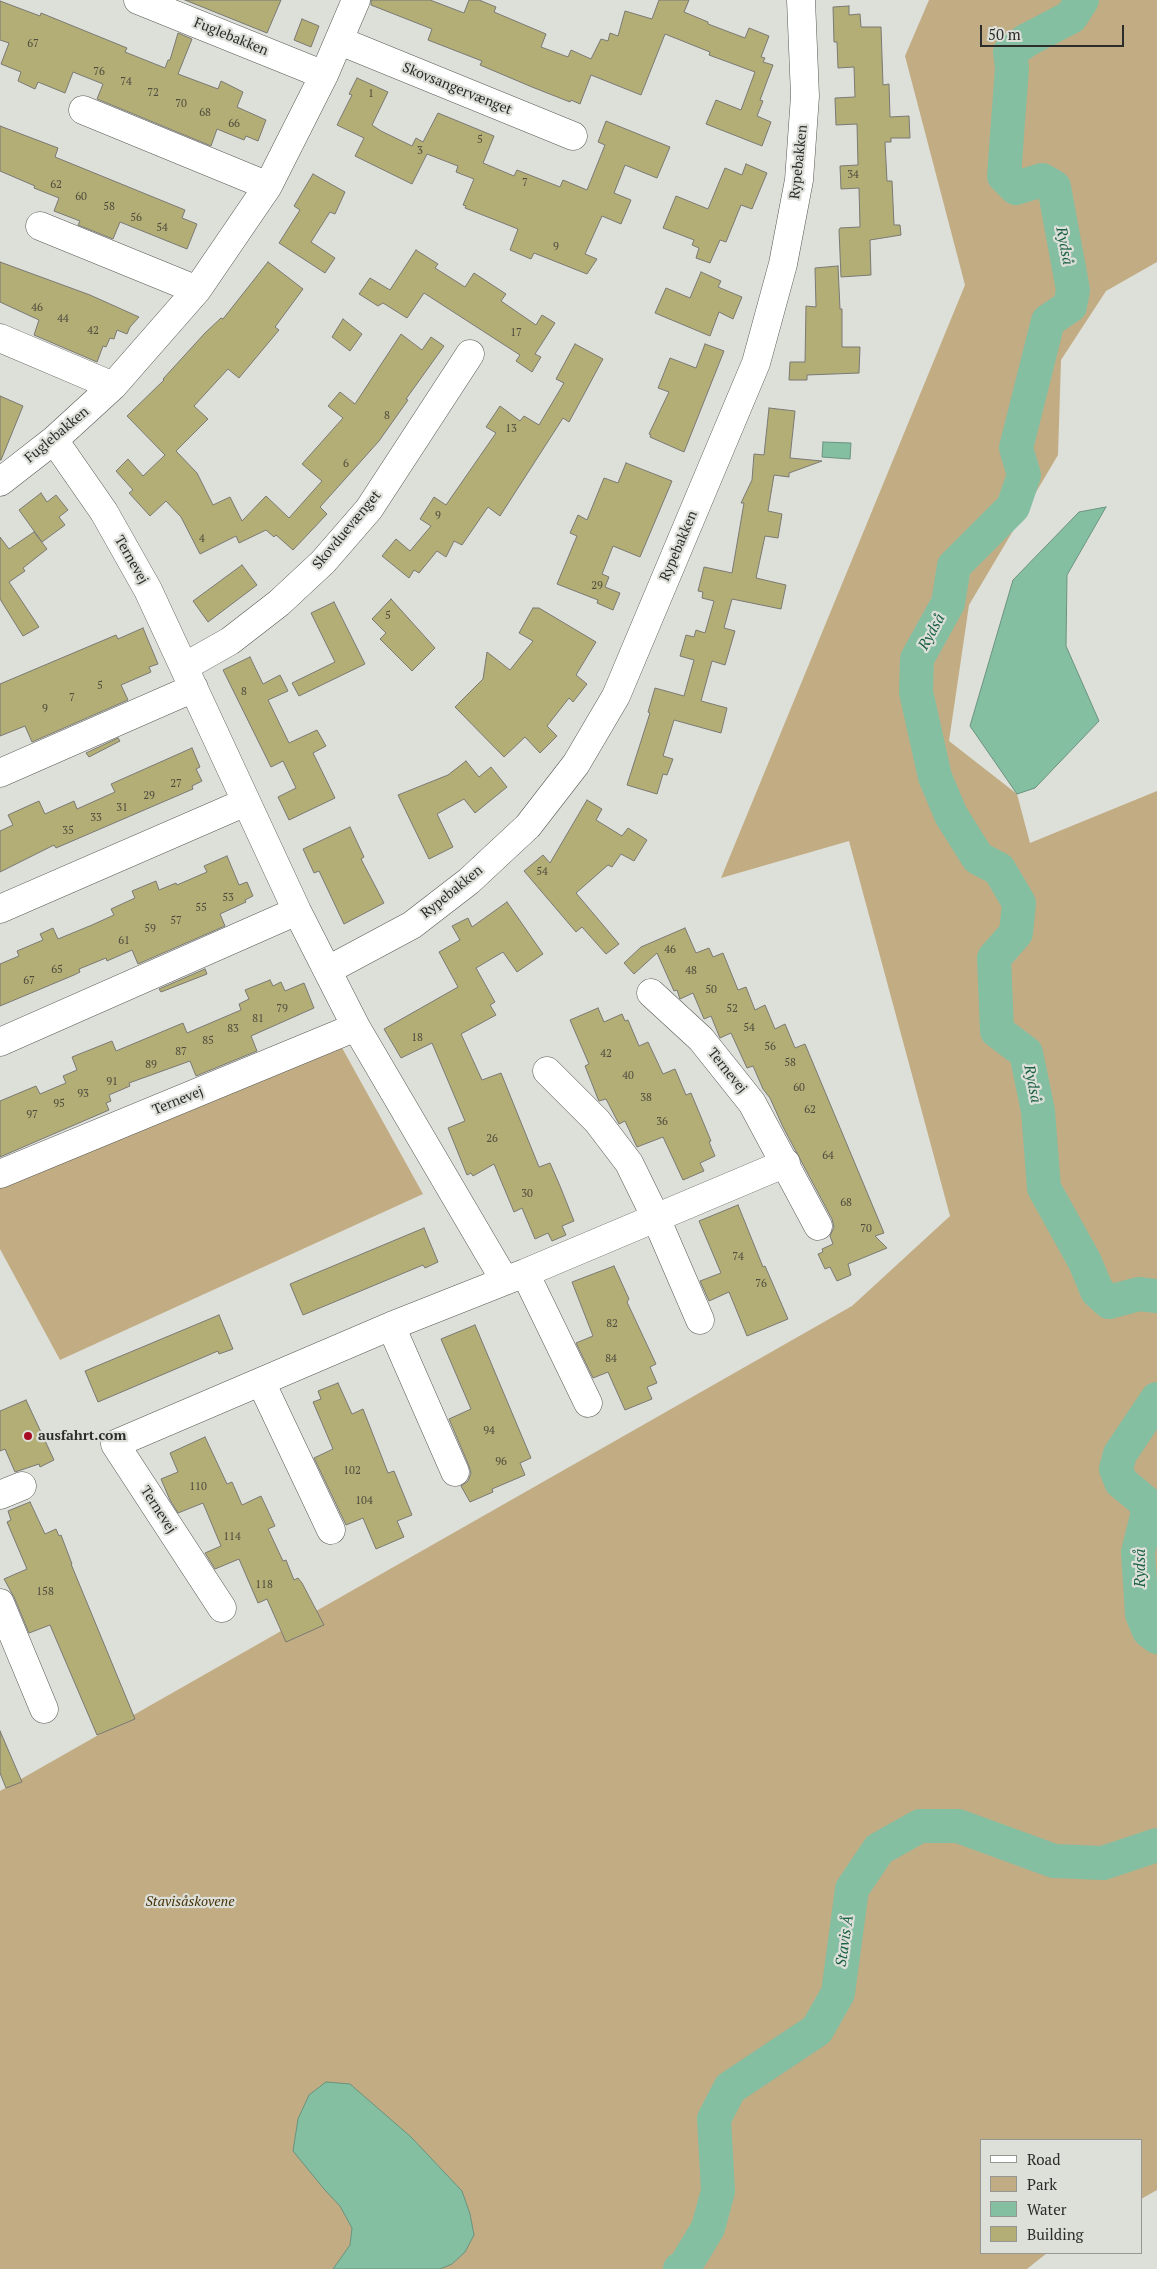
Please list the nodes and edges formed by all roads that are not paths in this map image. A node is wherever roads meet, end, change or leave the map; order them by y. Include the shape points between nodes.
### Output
1 (138, 0) edge
2 (356, 0) edge
3 (801, 0) edge
4 (340, 41) junction
5 (324, 75) junction
6 (83, 110) dead end
7 (573, 136) dead end
8 (268, 186) junction
9 (40, 226) dead end
10 (197, 290) junction
11 (0, 338) edge
12 (470, 354) dead end
13 (113, 386) junction
14 (54, 440) junction
15 (0, 482) edge
16 (189, 678) junction
17 (0, 773) edge
18 (246, 802) junction
19 (0, 909) edge
20 (297, 911) junction
21 (328, 970) junction
22 (651, 993) dead end
23 (356, 1027) junction
24 (0, 1042) edge
25 (547, 1071) dead end
26 (786, 1163) junction
27 (0, 1174) edge
28 (656, 1218) junction
29 (818, 1226) dead end
30 (515, 1277) junction
31 (700, 1320) dead end
32 (391, 1326) junction
33 (261, 1382) junction
34 (588, 1403) dead end
35 (454, 1472) dead end
36 (331, 1530) dead end
37 (0, 1603) edge
38 (222, 1608) dead end
39 (44, 1709) dead end

1 - 5 street, Fuglebakken
2 - 4 street, Fuglebakken
3 - 21 street, Rypebakken via 805,105 799,180 783,264 756,363 616,696 576,764 528,826 469,881 412,926
4 - 5 street, Fuglebakken
4 - 7 street, Skovsangervænget
5 - 8 street, Fuglebakken
6 - 8 street
8 - 10 street, Fuglebakken
9 - 10 street
10 - 13 street, Fuglebakken
11 - 13 street
12 - 16 street, Skovduevænget via 369,509 323,562
13 - 14 street, Fuglebakken
14 - 15 street, Fuglebakken
14 - 16 street, Ternevej via 104,512 148,590
16 - 17 street
16 - 18 street, Ternevej
18 - 19 street
18 - 20 street, Ternevej
20 - 21 street, Ternevej
20 - 24 street
21 - 23 street, Ternevej
22 - 26 street, Ternevej via 701,1039 752,1103
23 - 27 street, Ternevej
23 - 30 street, Ternevej
25 - 28 street via 603,1128 629,1163
26 - 28 street, Ternevej
26 - 29 street, Ternevej
28 - 30 street, Ternevej
28 - 31 street
30 - 32 street, Ternevej
30 - 34 street, Ternevej
32 - 33 street, Ternevej
32 - 35 street
33 - 36 street
33 - 38 street, Ternevej via 115,1444
37 - 39 street

